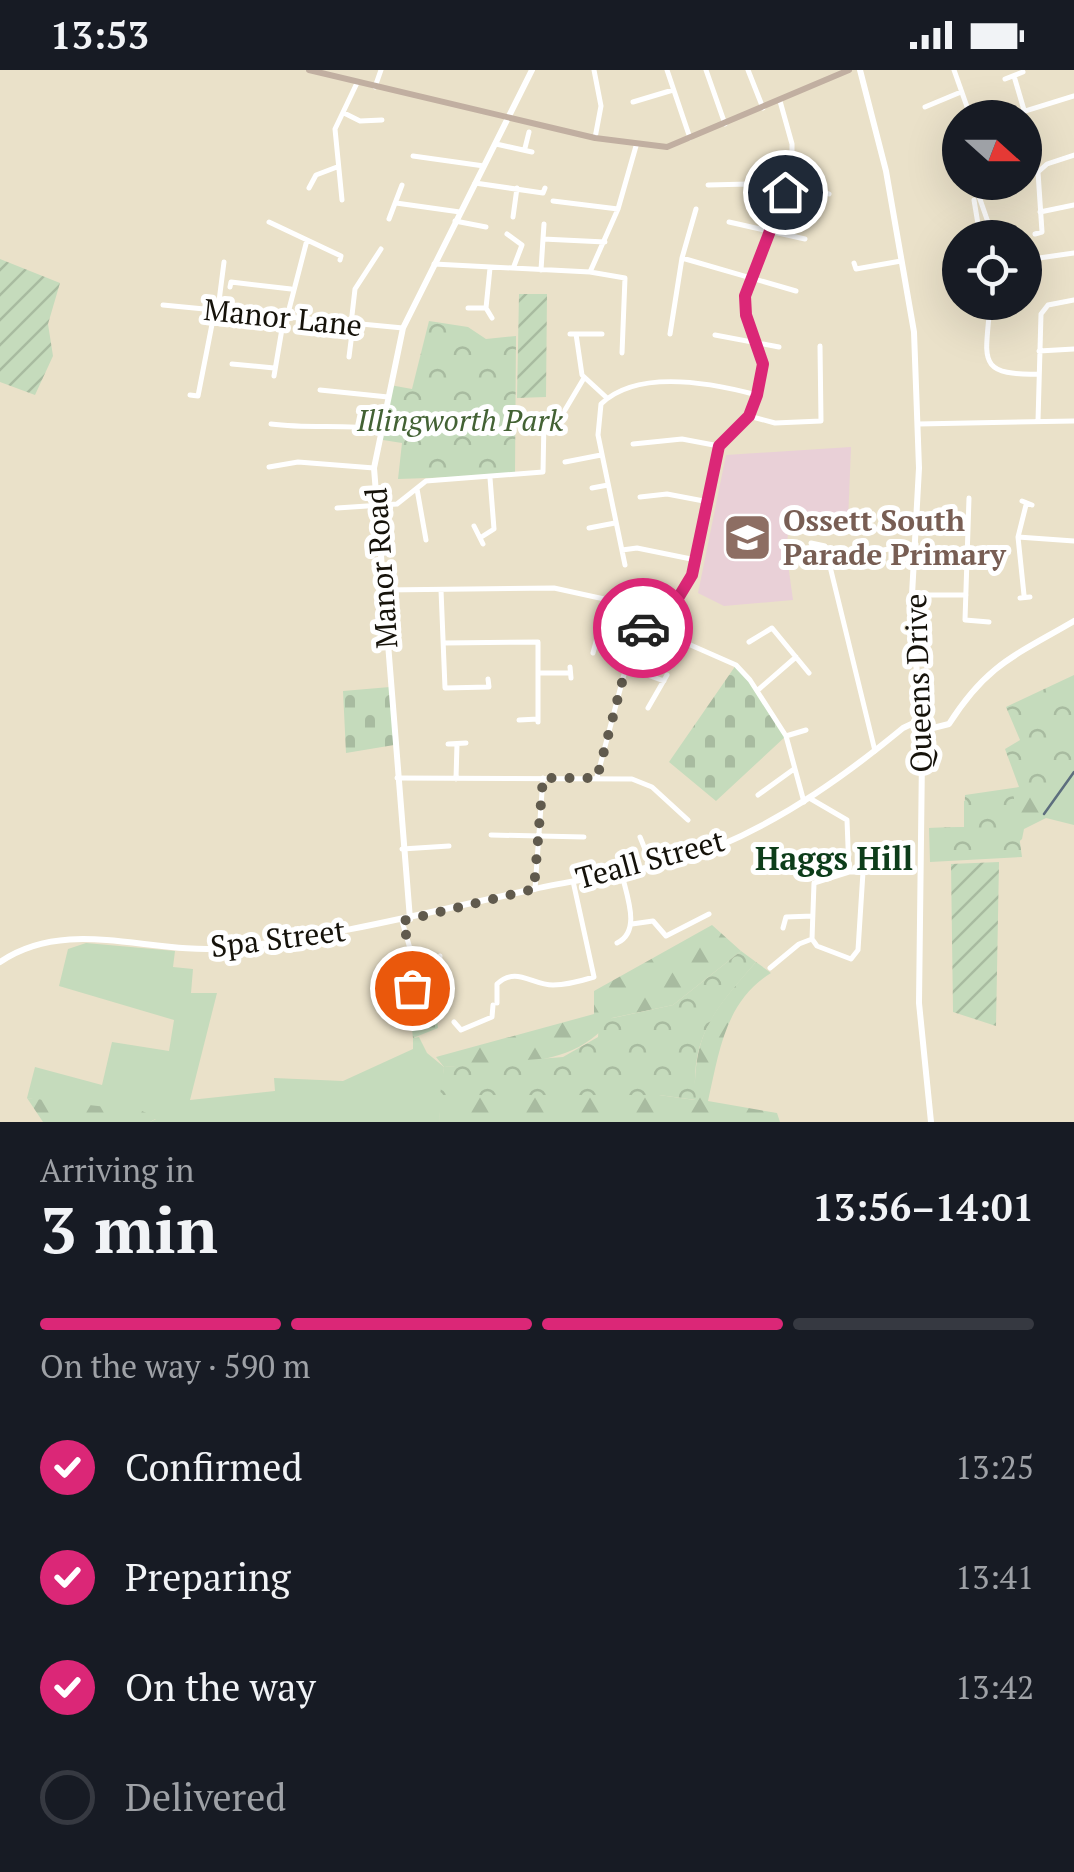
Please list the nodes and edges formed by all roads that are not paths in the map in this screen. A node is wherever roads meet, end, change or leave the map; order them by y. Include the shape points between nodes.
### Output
1 (309, 70) edge
2 (382, 70) edge
3 (532, 70) edge
4 (594, 70) edge
5 (666, 70) edge
6 (706, 70) edge
7 (748, 70) edge
8 (849, 70) edge
9 (860, 70) edge
10 (954, 70) edge
11 (1024, 72) edge
12 (1014, 76) junction
13 (1005, 78) dead end
14 (357, 84) junction
15 (375, 86) junction
16 (674, 90) junction
17 (960, 92) junction
18 (1074, 96) edge
19 (963, 100) edge
20 (1021, 100) edge
21 (780, 101) junction
22 (632, 102) dead end
23 (1042, 105) edge
24 (924, 106) dead end
25 (763, 108) junction
26 (344, 113) junction
27 (509, 117) junction
28 (724, 124) junction
29 (529, 132) dead end
30 (377, 133) dead end
31 (595, 138) junction
32 (690, 138) junction
33 (495, 144) junction
34 (636, 146) junction
35 (1074, 155) edge
36 (413, 156) dead end
37 (484, 166) junction
38 (338, 167) junction
39 (788, 177) junction
40 (476, 182) junction
41 (402, 185) dead end
42 (309, 188) dead end
43 (517, 188) junction
44 (544, 188) dead end
45 (785, 192) junction
46 (828, 194) dead end
47 (716, 195) dead end
48 (342, 200) dead end
49 (553, 201) dead end
50 (396, 202) junction
51 (1074, 205) edge
52 (618, 209) junction
53 (696, 209) dead end
54 (460, 212) junction
55 (1040, 212) junction
56 (513, 217) dead end
57 (389, 219) dead end
58 (1041, 220) edge
59 (455, 221) junction
60 (269, 222) dead end
61 (728, 222) dead end
62 (544, 224) dead end
63 (486, 227) dead end
64 (772, 231) junction
65 (507, 234) dead end
66 (805, 239) dead end
67 (308, 240) junction
68 (543, 240) junction
69 (604, 242) junction
70 (381, 249) dead end
71 (1074, 253) edge
72 (682, 258) junction
73 (1042, 258) edge
74 (340, 260) dead end
75 (904, 261) junction
76 (224, 262) dead end
77 (854, 263) dead end
78 (434, 264) junction
79 (514, 267) junction
80 (490, 268) junction
81 (540, 270) junction
82 (590, 272) junction
83 (750, 279) junction
84 (230, 287) dead end
85 (291, 289) junction
86 (796, 292) dead end
87 (1074, 300) edge
88 (163, 305) dead end
89 (468, 308) dead end
90 (486, 308) junction
91 (216, 310) junction
92 (285, 317) junction
93 (492, 318) dead end
94 (989, 320) edge
95 (352, 325) junction
96 (403, 328) junction
97 (602, 334) dead end
98 (670, 334) dead end
99 (716, 335) dead end
100 (756, 343) junction
101 (820, 346) dead end
102 (779, 347) dead end
103 (1074, 349) edge
104 (1039, 351) junction
105 (622, 353) dead end
106 (349, 357) dead end
107 (237, 374) dead end
108 (1039, 374) junction
109 (584, 378) junction
110 (320, 390) dead end
111 (190, 395) dead end
112 (757, 395) junction
113 (388, 397) junction
114 (608, 398) junction
115 (566, 410) dead end
116 (749, 416) junction
117 (544, 420) dead end
118 (1038, 420) junction
119 (1074, 420) edge
120 (271, 424) dead end
121 (918, 424) junction
122 (381, 429) junction
123 (633, 444) dead end
124 (719, 446) junction
125 (602, 455) junction
126 (565, 462) dead end
127 (270, 466) dead end
128 (374, 468) junction
129 (490, 478) junction
130 (608, 485) junction
131 (592, 488) dead end
132 (417, 489) junction
133 (640, 497) dead end
134 (969, 498) dead end
135 (709, 502) junction
136 (1027, 504) dead end
137 (374, 507) junction
138 (337, 508) dead end
139 (617, 522) junction
140 (918, 525) junction
141 (474, 526) dead end
142 (968, 526) junction
143 (589, 528) dead end
144 (483, 536) junction
145 (1018, 538) junction
146 (426, 541) dead end
147 (1074, 541) edge
148 (810, 543) dead end
149 (484, 544) dead end
150 (916, 544) junction
151 (622, 550) junction
152 (696, 560) junction
153 (829, 560) junction
154 (625, 565) dead end
155 (381, 590) junction
156 (442, 590) junction
157 (912, 595) junction
158 (608, 596) junction
159 (966, 596) junction
160 (1025, 597) dead end
161 (648, 619) junction
162 (989, 622) dead end
163 (1074, 622) edge
164 (660, 628) junction
165 (749, 642) dead end
166 (444, 643) junction
167 (593, 653) dead end
168 (796, 657) junction
169 (626, 667) junction
170 (570, 673) dead end
171 (809, 673) dead end
172 (538, 674) junction
173 (488, 680) dead end
174 (758, 690) junction
175 (648, 708) dead end
176 (518, 720) dead end
177 (920, 720) junction
178 (806, 730) dead end
179 (921, 731) junction
180 (797, 732) junction
181 (786, 736) junction
182 (800, 741) dead end
183 (466, 743) dead end
184 (448, 744) dead end
185 (457, 744) junction
186 (874, 751) junction
187 (794, 770) junction
188 (397, 778) junction
189 (543, 778) junction
190 (597, 778) junction
191 (456, 779) junction
192 (758, 795) dead end
193 (808, 801) junction
194 (688, 820) dead end
195 (491, 835) dead end
196 (538, 836) junction
197 (584, 837) dead end
198 (644, 839) dead end
199 (449, 846) dead end
200 (402, 848) junction
201 (651, 864) junction
202 (620, 870) junction
203 (848, 872) junction
204 (573, 880) junction
205 (534, 889) junction
206 (813, 916) junction
207 (706, 919) dead end
208 (406, 920) junction
209 (632, 924) junction
210 (782, 928) dead end
211 (812, 939) junction
212 (617, 943) dead end
213 (440, 956) dead end
214 (0, 962) edge
215 (770, 968) dead end
216 (412, 969) junction
217 (412, 988) dead end
218 (454, 1022) dead end
219 (932, 1122) edge

1 - 14 main road
2 - 15 street
3 - 27 street, Manor Road
4 - 31 street via 601,106
5 - 16 street
6 - 28 street
7 - 25 street
8 - 21 main road
9 - 75 street, Queens Drive
10 - 17 street
11 - 12 street
12 - 13 street
12 - 20 street
14 - 15 main road
14 - 26 street
15 - 27 main road
16 - 22 street
16 - 32 street
17 - 19 street
17 - 24 street
18 - 23 street
21 - 25 main road
21 - 39 street via 794,154
25 - 28 main road
26 - 30 street via 379,121
26 - 38 street via 334,129
27 - 31 main road
27 - 33 street, Manor Road
28 - 32 main road
29 - 33 street via 528,151
31 - 34 main road
32 - 34 main road via 666,147
33 - 37 street, Manor Road
34 - 52 street
35 - 55 street via 1041,167
36 - 37 street
37 - 40 street, Manor Road
38 - 42 street via 314,173
38 - 48 street via 347,177
39 - 45 street
39 - 46 street
40 - 43 street
40 - 54 street, Manor Road
41 - 50 street
43 - 44 street
43 - 56 street
45 - 47 street via 712,185
45 - 64 street
49 - 52 street
50 - 54 street
50 - 57 street
51 - 55 street
52 - 69 street
53 - 72 street
54 - 59 street, Manor Road
55 - 58 street
59 - 63 street
59 - 78 street, Manor Road
60 - 67 street
61 - 64 street
62 - 68 street
64 - 66 street
64 - 83 street
65 - 79 street via 522,245
67 - 74 street
67 - 85 street
68 - 69 street
68 - 81 street
69 - 82 street
70 - 95 street via 355,289
71 - 73 street
72 - 83 street
72 - 98 street
75 - 77 street via 856,269
75 - 121 street, Queens Drive
76 - 91 street
78 - 80 street
78 - 96 street, Manor Road
79 - 80 street
79 - 81 street
80 - 90 street
81 - 82 street
82 - 105 street via 625,278
83 - 86 street
83 - 100 street via 745,305
84 - 85 street via 231,282
85 - 92 street
87 - 104 street via 1044,308
88 - 91 street, Manor Lane
89 - 90 street
90 - 93 street
91 - 92 street, Manor Lane
91 - 111 street via 198,396
92 - 95 street, Manor Lane
92 - 107 street via 274,372 235,365
94 - 108 street via 993,368 1005,375
95 - 96 street, Manor Lane
95 - 106 street
96 - 113 street, Manor Road
97 - 109 street via 573,334
99 - 100 street
100 - 102 street
100 - 112 street via 763,364
101 - 116 street via 821,422
103 - 104 street
104 - 108 street
108 - 118 street
109 - 114 street
109 - 115 street
110 - 113 street
112 - 114 street via 668,384
112 - 116 street
113 - 122 street, Manor Road
114 - 125 street via 596,420
116 - 124 street
117 - 129 street via 543,472
118 - 119 street
118 - 121 street
120 - 122 street
121 - 140 street, Queens Drive
122 - 128 street, Manor Road
123 - 124 street via 682,439
124 - 135 street
125 - 126 street
125 - 130 street
127 - 128 street
128 - 137 street, Manor Road
129 - 132 street via 426,481
129 - 144 street via 496,520
130 - 131 street
130 - 139 street
132 - 137 street via 397,504
132 - 146 street
133 - 135 street
134 - 142 street
135 - 152 street
136 - 145 street
137 - 138 street
137 - 155 street, Manor Road
139 - 143 street
139 - 151 street
140 - 142 street
140 - 150 street, Queens Drive
141 - 144 street
142 - 159 street
144 - 149 street
145 - 147 street
145 - 160 street
148 - 153 street via 825,546
150 - 153 street
150 - 157 street, Queens Drive
151 - 152 street
151 - 154 street
152 - 164 street
153 - 186 street
155 - 156 street
155 - 188 street, Manor Road
156 - 158 street via 554,588
156 - 166 street
157 - 159 street
157 - 177 street, Queens Drive
158 - 161 street
158 - 167 street
159 - 162 street via 965,620
161 - 164 street
161 - 169 street
163 - 179 street via 998,663 949,724
164 - 174 street via 736,666
165 - 168 street via 772,628
166 - 172 street via 538,642
166 - 173 street via 445,688 489,687
168 - 171 street
168 - 174 street
169 - 175 street via 666,678
169 - 190 street
170 - 172 street
172 - 176 street via 538,720
174 - 181 street
177 - 179 street, Queens Drive
177 - 186 street, Teall Street
178 - 180 street
179 - 219 street, Queens Drive via 919,1002
180 - 181 street
180 - 182 street
181 - 187 street
183 - 185 street
184 - 185 street
185 - 191 street
186 - 193 street, Teall Street
187 - 192 street
187 - 193 street
188 - 191 street
188 - 200 street, Manor Road
189 - 190 street
189 - 191 street
189 - 196 street
190 - 194 street via 643,781
193 - 201 street, Teall Street via 719,846
193 - 203 street via 847,820
195 - 196 street
196 - 197 street
196 - 205 street
198 - 201 street
199 - 200 street
200 - 208 street, Manor Road
201 - 202 street, Teall Street
202 - 204 street, Teall Street
202 - 209 street
203 - 206 street via 816,880
203 - 211 street via 863,872 857,955
204 - 205 street, Teall Street
204 - 218 street via 594,977 547,986 509,977 498,984 492,1016 461,1030
205 - 208 street, Teall Street
206 - 210 street via 786,917
206 - 211 street
207 - 209 street via 666,936 653,921
208 - 214 street, Spa Street via 228,948 60,937 27,944
208 - 216 street
209 - 212 street
211 - 215 street
213 - 216 street via 442,967
216 - 217 street

